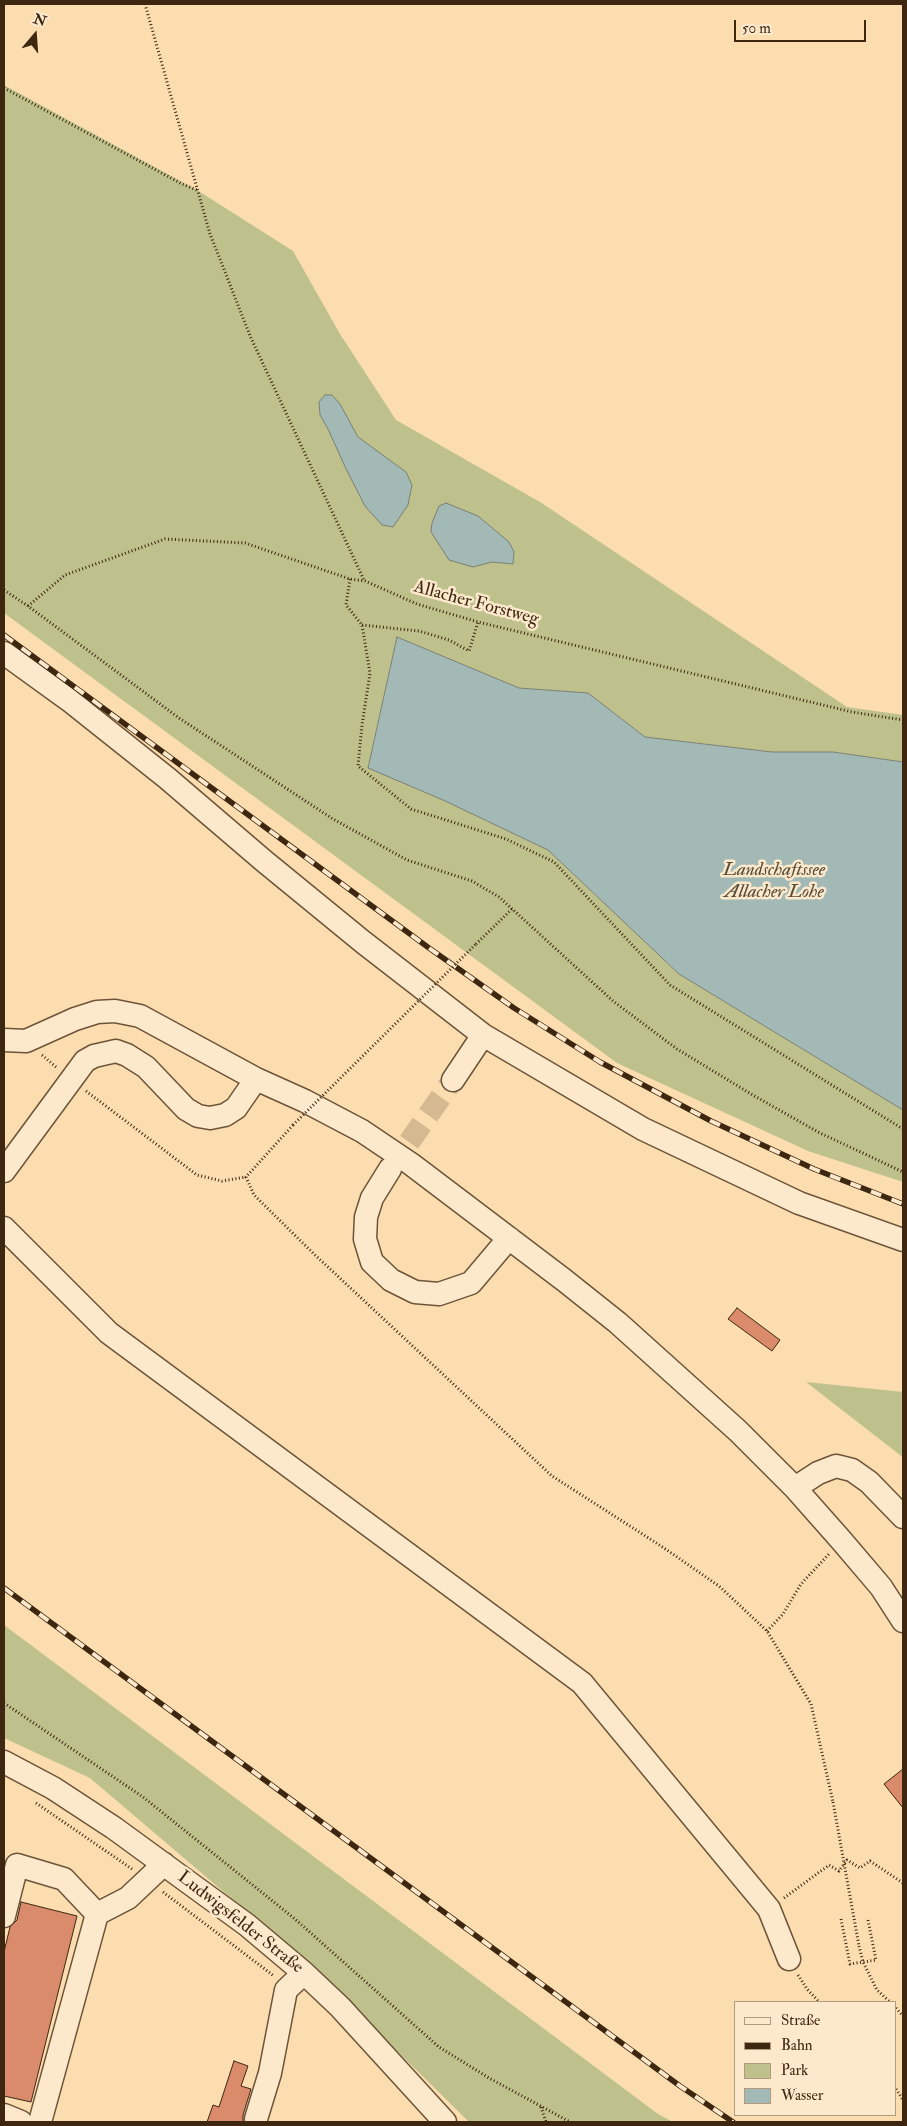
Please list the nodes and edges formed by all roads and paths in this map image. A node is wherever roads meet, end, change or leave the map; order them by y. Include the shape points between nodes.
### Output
1 (145, 4) edge
2 (4, 88) edge
3 (197, 190) junction
4 (350, 579) junction
5 (365, 581) junction
6 (4, 590) edge
7 (28, 606) junction
8 (478, 622) junction
9 (362, 625) junction
10 (4, 653) edge
11 (903, 720) edge
12 (512, 909) junction
13 (483, 1035) junction
14 (4, 1040) edge
15 (40, 1053) dead end
16 (65, 1075) junction
17 (256, 1079) junction
18 (453, 1080) tunnel mouth
19 (903, 1129) edge
20 (390, 1169) tunnel mouth
21 (4, 1171) edge
22 (903, 1172) edge
23 (246, 1177) junction
24 (4, 1228) edge
25 (509, 1238) junction
26 (903, 1240) edge
27 (795, 1488) junction
28 (903, 1517) edge
29 (841, 1540) junction
30 (903, 1621) edge
31 (767, 1631) junction
32 (4, 1703) edge
33 (4, 1762) edge
34 (33, 1802) dead end
35 (164, 1864) junction
36 (148, 1880) junction
37 (903, 1882) edge
38 (769, 1909) junction
39 (97, 1914) junction
40 (4, 1916) edge
41 (842, 1919) dead end
42 (868, 1920) dead end
43 (789, 1959) joint
44 (863, 1962) junction
45 (296, 1980) junction
46 (818, 2001) edge
47 (889, 2001) edge
48 (541, 2106) junction
49 (4, 2115) edge
50 (256, 2120) dead end
51 (21, 2122) edge
52 (40, 2122) edge
53 (445, 2122) edge
54 (546, 2122) edge
55 (570, 2122) edge

1 - 3 path
2 - 3 path
3 - 5 path via 210,234 250,338
4 - 5 path, Allacher Forstweg
4 - 7 path, Allacher Forstweg via 245,543 165,540 65,574
4 - 9 path via 346,605
5 - 8 path, Allacher Forstweg via 417,604
6 - 7 path
7 - 12 path via 178,718 333,819 407,860 472,882 499,897
8 - 9 path via 469,651 449,640 419,631
8 - 11 path, Allacher Forstweg via 852,712
9 - 19 path via 370,672 358,766 411,809 506,839 554,862 670,985
10 - 13 street via 167,778 348,929
12 - 22 path via 613,1001 676,1049 818,1132
12 - 23 path, bridge via 293,1125
13 - 18 street
13 - 26 street via 643,1129 799,1203
14 - 17 street via 26,1041 75,1019 97,1012 115,1011 140,1016
15 - 16 path
16 - 17 street via 85,1061 116,1051 146,1067 186,1108 198,1116 210,1118 225,1115 236,1108
16 - 21 street via 54,1103
16 - 23 path via 197,1175 222,1181
17 - 25 street via 362,1131
20 - 25 street via 372,1198 366,1218 365,1239 372,1262 391,1280 415,1292 439,1294 471,1283
23 - 31 path via 254,1195 314,1254 552,1476 719,1586
24 - 38 street via 109,1333 582,1684
25 - 27 street via 618,1323 738,1431
27 - 28 street via 836,1466 852,1470 869,1482
27 - 29 street
29 - 30 street via 881,1587
29 - 31 path via 801,1584 783,1614
31 - 44 path, bridge via 811,1704
32 - 48 path via 143,1797 295,1919 439,2047
33 - 35 street, Ludwigsfelder Straße via 53,1788
34 - 36 path
35 - 36 street
35 - 45 street, Ludwigsfelder Straße via 246,1925
36 - 39 street via 128,1898
36 - 45 path
37 - 38 path via 870,1861 860,1868 847,1860 839,1871 829,1865
38 - 43 street
39 - 40 street via 64,1879 17,1865
39 - 52 street
41 - 44 path via 850,1964
42 - 44 path via 876,1960
43 - 46 path
44 - 47 path via 877,1990
45 - 50 street
45 - 53 street, Ludwigsfelder Straße via 359,2028
48 - 54 path
48 - 55 path
49 - 51 street

